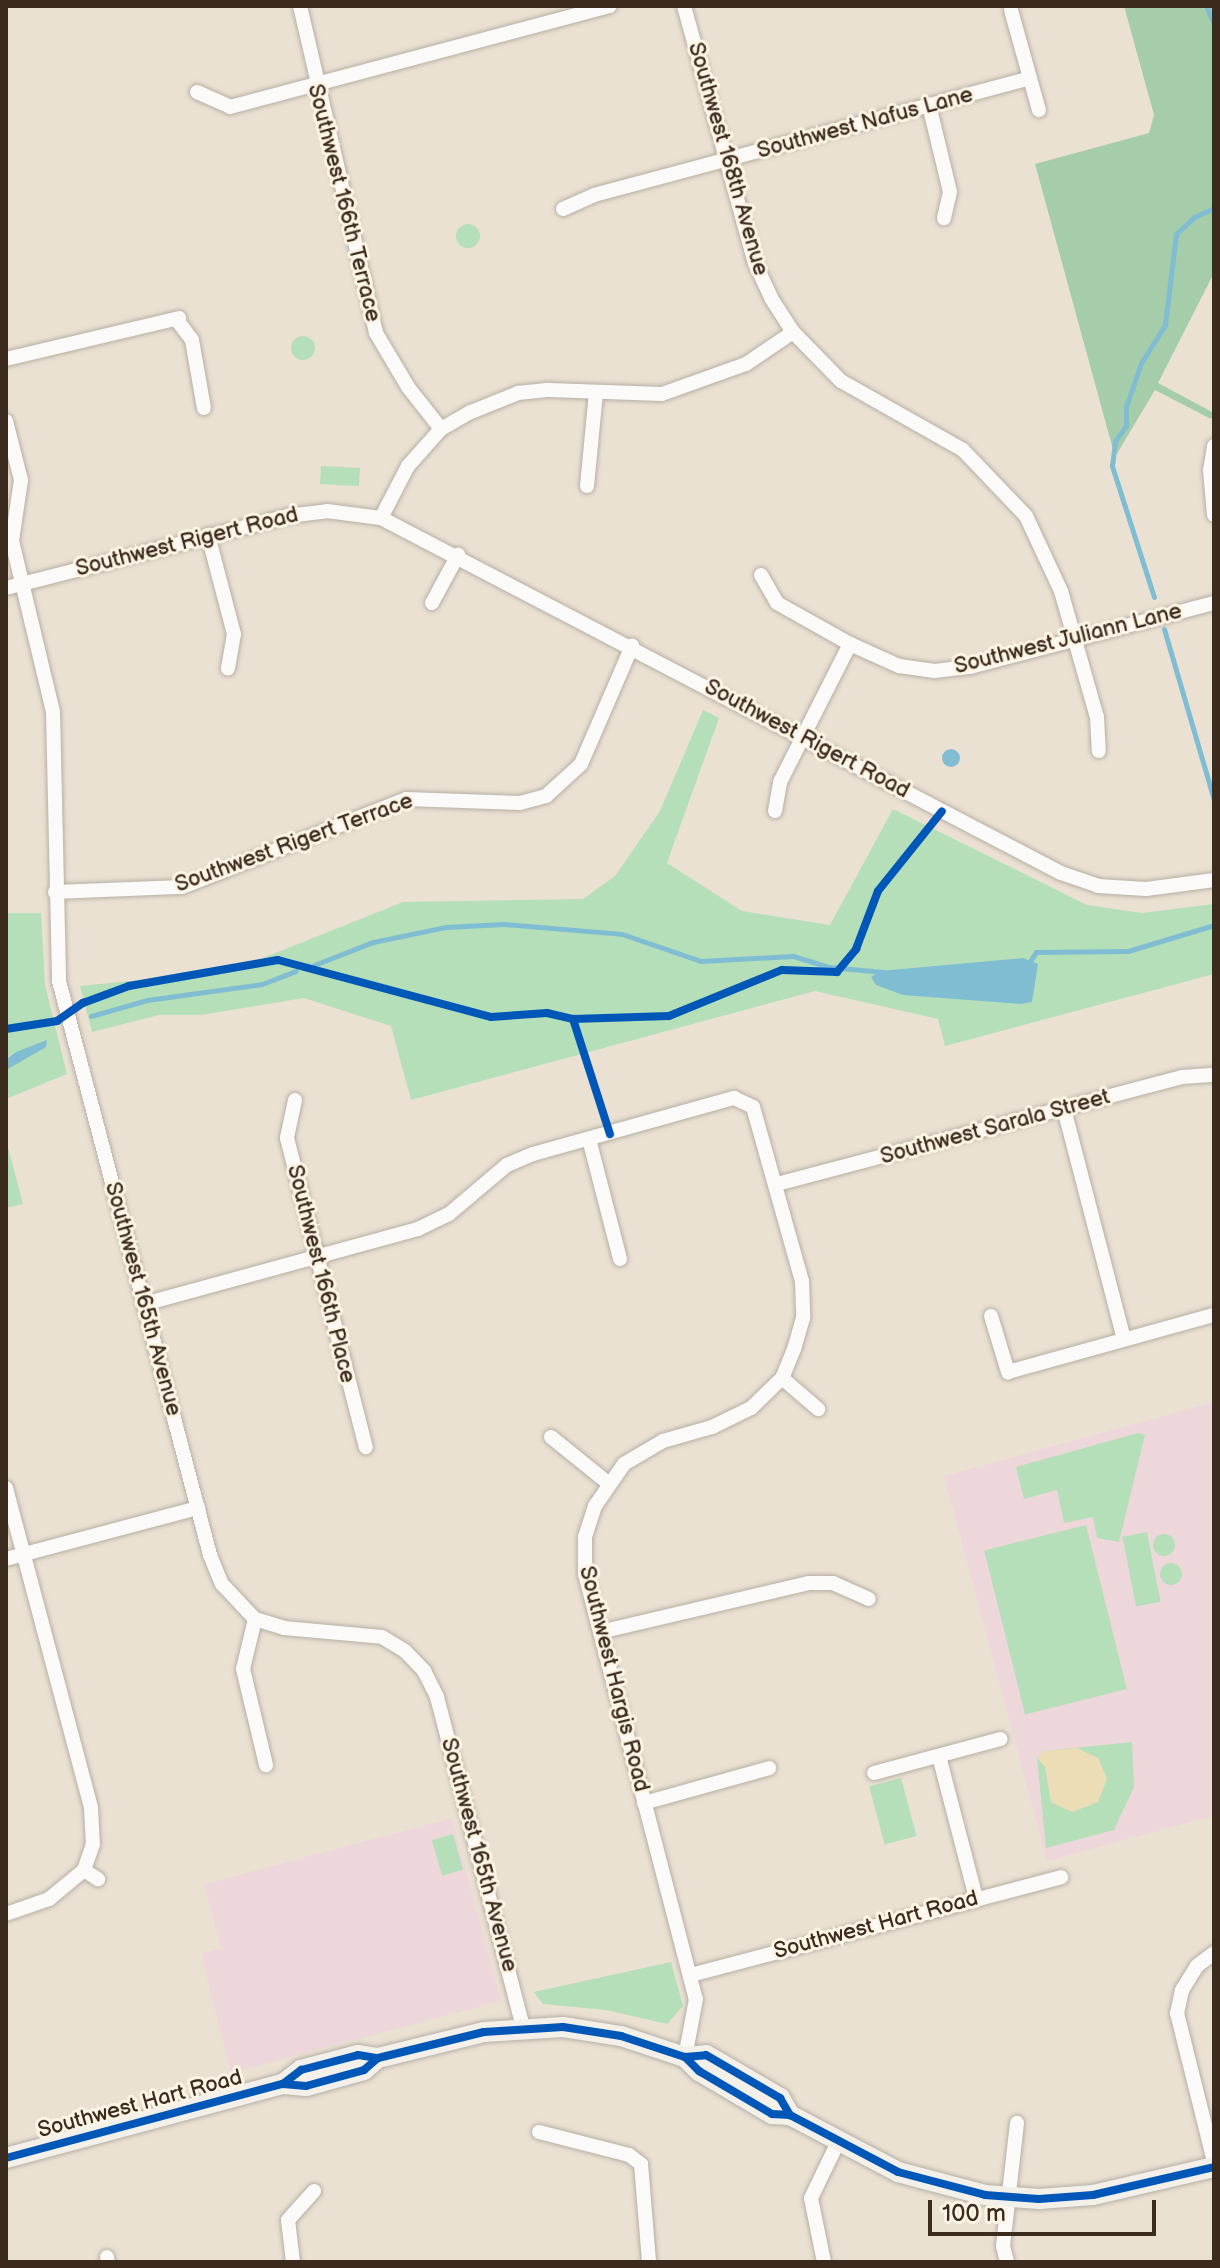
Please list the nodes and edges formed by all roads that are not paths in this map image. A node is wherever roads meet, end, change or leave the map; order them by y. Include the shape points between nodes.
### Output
1 (300, 6) edge
2 (610, 6) edge
3 (684, 6) edge
4 (1011, 10) dead end
5 (1030, 78) junction
6 (315, 83) junction
7 (197, 92) dead end
8 (929, 105) junction
9 (1039, 110) dead end
10 (726, 160) junction
11 (563, 209) dead end
12 (944, 218) dead end
13 (793, 332) junction
14 (6, 359) edge
15 (596, 392) junction
16 (204, 408) dead end
17 (6, 421) edge
18 (441, 429) junction
19 (1214, 446) edge
20 (587, 486) dead end
21 (1214, 515) edge
22 (381, 518) junction
23 (208, 535) junction
24 (458, 555) junction
25 (761, 575) dead end
26 (23, 584) junction
27 (6, 588) edge
28 (432, 603) dead end
29 (1214, 603) edge
30 (1075, 639) junction
31 (850, 644) junction
32 (632, 646) junction
33 (228, 668) dead end
34 (803, 736) junction
35 (1099, 751) dead end
36 (775, 811) dead end
37 (1214, 880) edge
38 (55, 892) junction
39 (1214, 1075) edge
40 (295, 1100) dead end
41 (1064, 1109) junction
42 (589, 1139) junction
43 (777, 1184) junction
44 (315, 1258) junction
45 (620, 1259) dead end
46 (144, 1304) junction
47 (1214, 1315) edge
48 (991, 1316) dead end
49 (1124, 1339) junction
50 (782, 1378) junction
51 (818, 1409) dead end
52 (551, 1437) dead end
53 (366, 1447) dead end
54 (608, 1483) junction
55 (6, 1488) edge
56 (198, 1508) junction
57 (24, 1555) junction
58 (6, 1559) edge
59 (869, 1599) dead end
60 (255, 1619) junction
61 (600, 1632) junction
62 (1001, 1739) dead end
63 (939, 1756) junction
64 (266, 1765) dead end
65 (769, 1768) dead end
66 (874, 1773) dead end
67 (644, 1803) junction
68 (84, 1870) junction
69 (1061, 1877) dead end
70 (98, 1879) dead end
71 (976, 1898) junction
72 (6, 1914) edge
73 (1214, 1953) edge
74 (691, 1975) junction
75 (523, 2027) junction
76 (685, 2057) junction
77 (1017, 2123) dead end
78 (539, 2132) dead end
79 (839, 2140) junction
80 (6, 2158) edge
81 (1214, 2164) edge
82 (314, 2191) dead end
83 (1007, 2198) junction
84 (293, 2262) edge
85 (649, 2262) edge
86 (824, 2262) edge
87 (1007, 2262) edge

1 - 6 street, Southwest 166th Terrace
2 - 6 street
3 - 10 street, Southwest 168th Avenue
4 - 5 street
5 - 8 street, Southwest Nafus Lane
5 - 9 street
6 - 7 street via 230,107
6 - 18 street, Southwest 166th Terrace via 376,333
8 - 10 street, Southwest Nafus Lane
8 - 12 street via 950,192
10 - 11 street, Southwest Nafus Lane via 594,195
10 - 13 street, Southwest 168th Avenue via 755,263
13 - 15 street via 746,364 699,384 662,394
13 - 30 street, Southwest 168th Avenue via 841,381 963,450 996,481 1026,516 1049,557
14 - 16 street via 160,318 178,319 192,340
15 - 18 street via 518,393
15 - 20 street
17 - 26 street, Southwest 165th Avenue via 21,480 12,541
18 - 22 street via 408,466
19 - 21 street
22 - 23 street, Southwest Rigert Road via 312,512
22 - 24 street, Southwest Rigert Road
23 - 26 street, Southwest Rigert Road
23 - 33 street via 234,634
24 - 28 street
24 - 32 street, Southwest Rigert Road
25 - 31 street, Southwest Juliann Lane via 777,603
26 - 27 street, Southwest Rigert Road
26 - 38 street, Southwest 165th Avenue via 53,712
29 - 30 street, Southwest Juliann Lane
30 - 31 street, Southwest Juliann Lane via 935,671 899,666
30 - 35 street, Southwest 168th Avenue via 1097,717
31 - 34 street
32 - 34 street, Southwest Rigert Road
32 - 38 street, Southwest Rigert Terrace via 581,764 546,796 520,803 406,799 182,887
34 - 36 street via 780,782
34 - 37 street, Southwest Rigert Road via 1081,881 1146,889
38 - 46 street, Southwest 165th Avenue via 59,981
39 - 41 street, Southwest Sarala Street via 1182,1077
40 - 44 street, Southwest 166th Place via 287,1138
41 - 43 street, Southwest Sarala Street
41 - 49 street
42 - 43 street, Southwest Hargis Road via 746,1099 759,1118
42 - 44 street, Southwest Hargis Road via 507,1165 449,1214 418,1229
42 - 45 street
43 - 50 street, Southwest Hargis Road via 804,1299
44 - 46 street, Southwest Hargis Road
44 - 53 street, Southwest 166th Place
46 - 56 street, Southwest 165th Avenue
47 - 49 street
48 - 49 street via 1008,1372
50 - 51 street
50 - 54 street, Southwest Hargis Road via 733,1419 643,1451
52 - 54 street
54 - 61 street, Southwest Hargis Road via 585,1537 585,1574
55 - 57 street
56 - 57 street
56 - 60 street, Southwest 165th Avenue via 222,1584
57 - 58 street
57 - 68 street via 91,1808 93,1844
59 - 61 street via 833,1583 809,1583
60 - 64 street via 243,1669
60 - 75 street, Southwest 165th Avenue via 284,1628 382,1637 424,1671 437,1697
61 - 67 street, Southwest Hargis Road
62 - 63 street
63 - 66 street
63 - 71 street
65 - 67 street
67 - 74 street, Southwest Hargis Road
68 - 70 street
68 - 72 street via 49,1899
69 - 71 street, Southwest Hart Road
71 - 74 street, Southwest Hart Road
73 - 81 street via 1197,1966 1182,1990 1177,2013
74 - 76 street, Southwest Hargis Road via 697,2016
75 - 76 main road, Southwest Hart Road via 593,2031
75 - 80 main road, Southwest Hart Road via 378,2058 358,2055 301,2070 283,2084
76 - 79 main road via 699,2071 772,2114 790,2115
77 - 83 street
78 - 85 street via 629,2155 641,2164
79 - 83 main road via 898,2172
79 - 86 street via 811,2198
81 - 83 main road via 1115,2192
82 - 84 street via 288,2220
83 - 87 street

